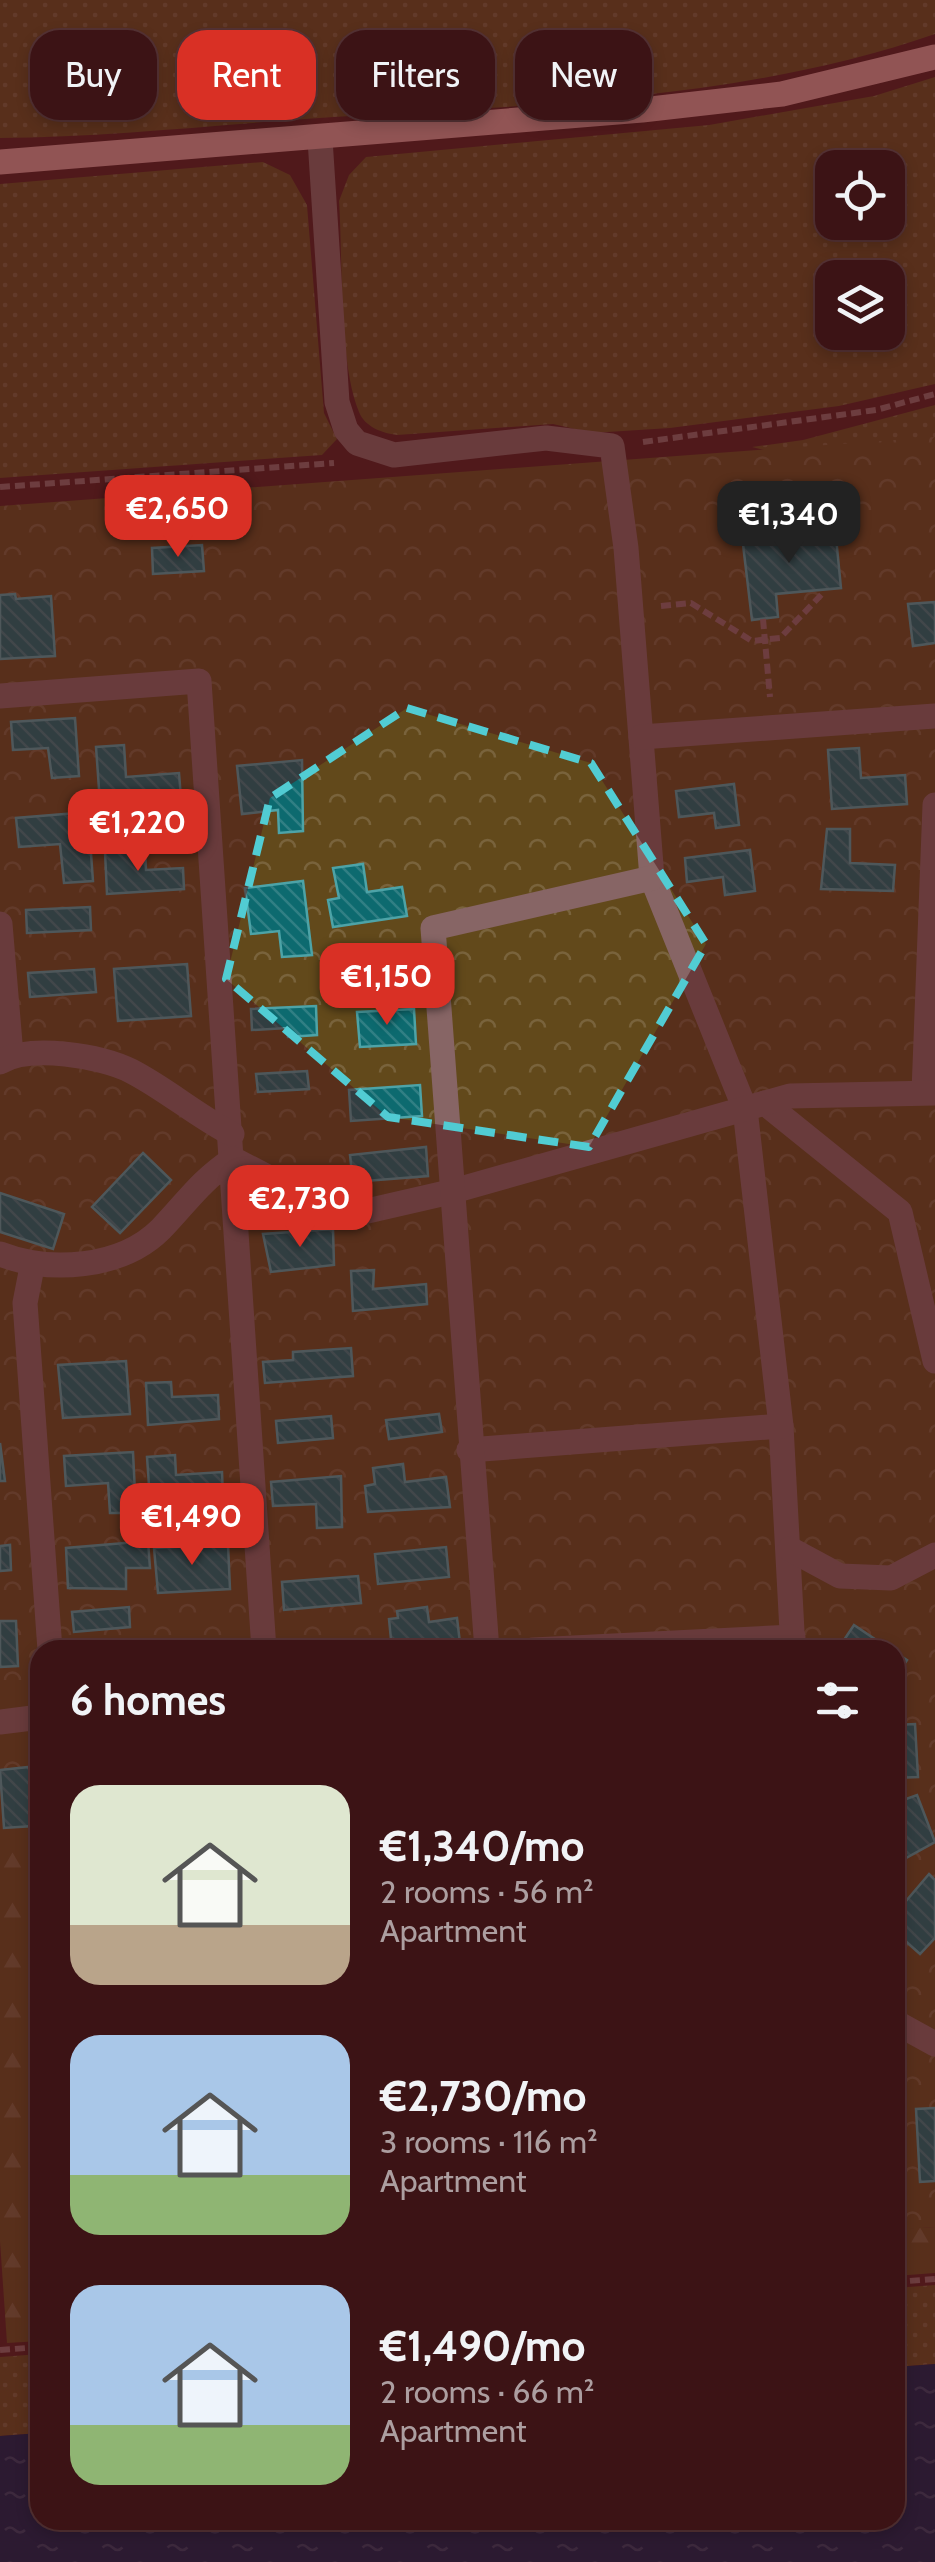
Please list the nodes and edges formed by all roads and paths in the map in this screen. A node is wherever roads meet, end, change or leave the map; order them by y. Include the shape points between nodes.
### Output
1 (935, 57) edge
2 (320, 139) junction
3 (0, 162) edge
4 (935, 394) edge
5 (357, 442) junction
6 (612, 446) junction
7 (0, 488) edge
8 (822, 594) dead end
9 (630, 609) junction
10 (763, 619) dead end
11 (766, 639) junction
12 (0, 696) edge
13 (935, 716) edge
14 (772, 728) junction
15 (641, 738) junction
16 (935, 805) edge
17 (652, 878) junction
18 (0, 924) edge
19 (6, 1059) edge
20 (930, 1092) edge
21 (755, 1106) junction
22 (232, 1147) junction
23 (450, 1192) junction
24 (0, 1254) edge
25 (32, 1267) junction
26 (935, 1361) edge
27 (781, 1426) junction
28 (469, 1450) junction
29 (790, 1549) junction
30 (935, 1555) edge
31 (49, 1640) edge
32 (263, 1640) edge
33 (486, 1640) edge
34 (793, 1640) edge
35 (30, 1718) edge
36 (0, 1722) edge
37 (905, 2028) edge
38 (935, 2044) edge
39 (935, 2280) edge
40 (905, 2282) edge
41 (30, 2348) edge
42 (0, 2350) edge

1 - 2 main road via 782,94
2 - 3 main road
2 - 5 lane via 337,402
4 - 6 path via 876,410
5 - 6 lane via 394,455 546,438
5 - 7 path via 337,462
6 - 9 lane
8 - 11 path via 780,638
9 - 11 path via 691,603 752,641
9 - 15 lane
10 - 11 path
11 - 14 path
12 - 22 lane via 199,681
13 - 14 lane
14 - 15 lane
15 - 17 lane
16 - 20 lane
17 - 21 lane
17 - 23 lane via 433,928
18 - 19 lane
19 - 22 lane via 57,1052 127,1068
20 - 21 lane via 790,1096
21 - 23 lane
21 - 26 lane via 900,1212
21 - 27 lane
22 - 23 lane via 323,1206 363,1212
22 - 25 lane via 158,1232 109,1258
22 - 32 lane
23 - 28 lane
24 - 25 lane
25 - 31 lane via 25,1303
27 - 28 lane
27 - 29 lane
28 - 33 lane
29 - 30 lane via 840,1576 891,1578
29 - 34 lane
35 - 36 lane
37 - 38 lane
39 - 40 path
41 - 42 path

